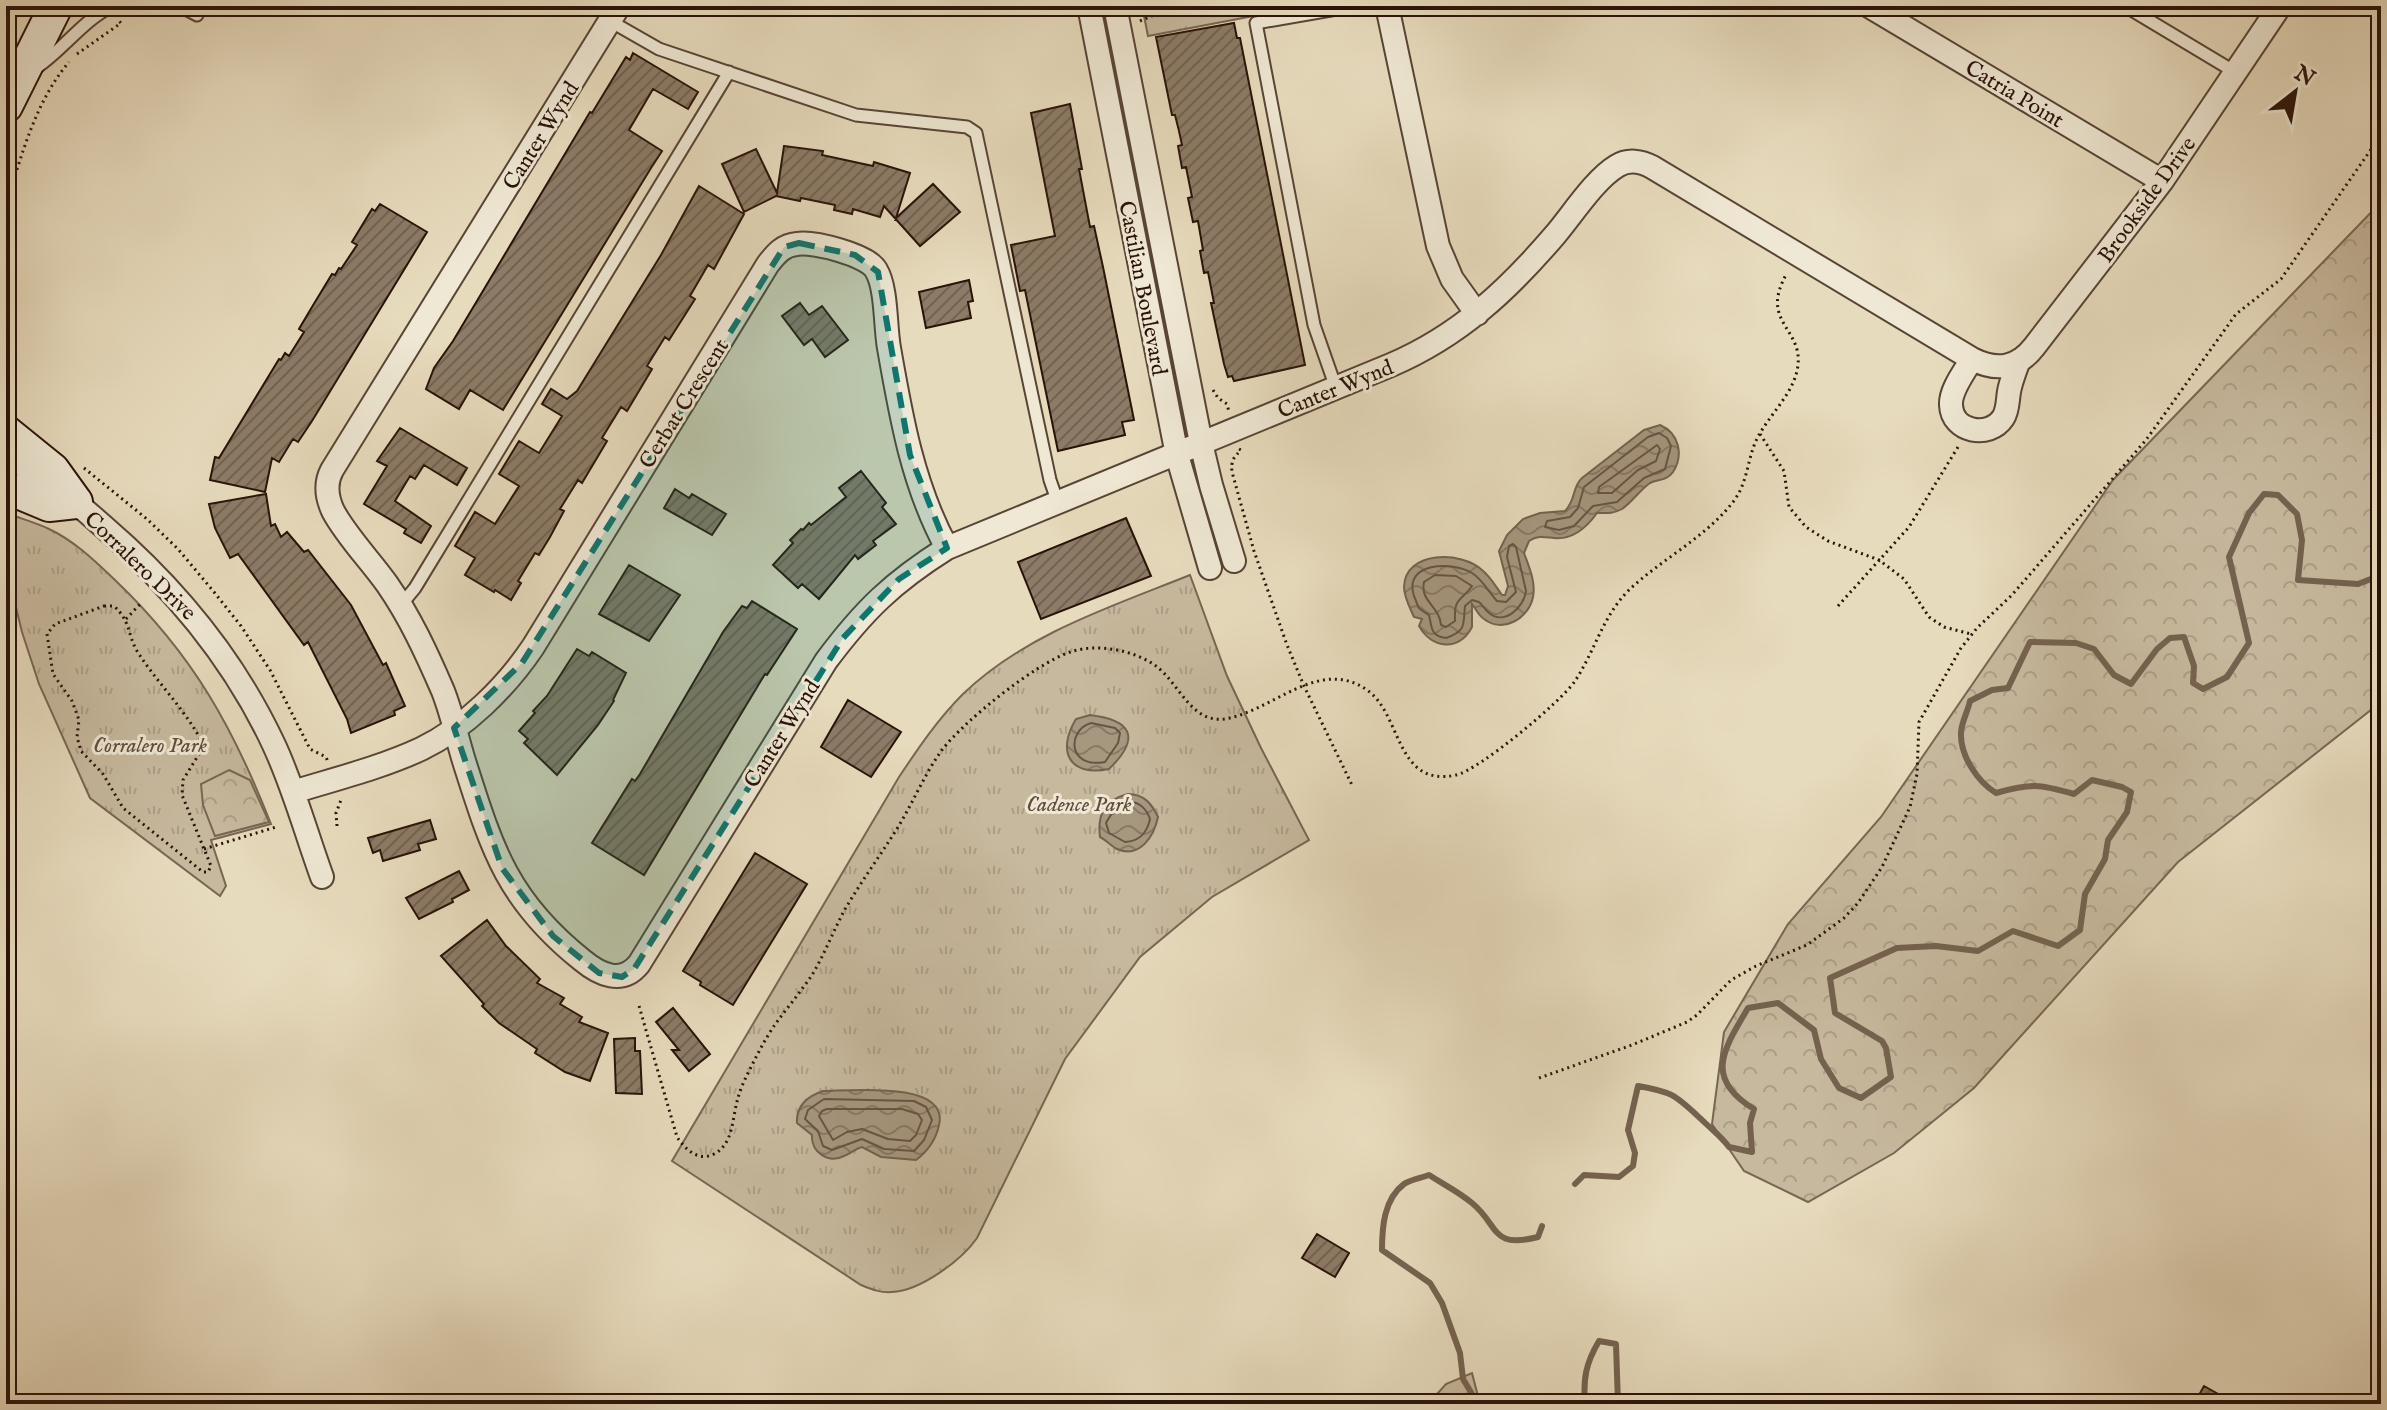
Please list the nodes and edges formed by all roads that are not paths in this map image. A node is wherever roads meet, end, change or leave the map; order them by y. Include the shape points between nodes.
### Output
1 (56, 6) edge
2 (180, 6) edge
3 (193, 6) edge
4 (1089, 6) edge
5 (1115, 6) edge
6 (1354, 6) edge
7 (1387, 6) edge
8 (1869, 6) edge
9 (2125, 6) edge
10 (2280, 6) edge
11 (113, 10) edge
12 (614, 14) edge
13 (729, 72) junction
14 (2235, 72) junction
15 (11, 94) edge
16 (2162, 181) junction
17 (1477, 314) junction
18 (1982, 362) junction
19 (2018, 363) junction
20 (1336, 388) junction
21 (6, 432) edge
22 (1201, 443) junction
23 (6, 455) edge
24 (1177, 455) junction
25 (6, 487) edge
26 (1057, 500) junction
27 (76, 502) junction
28 (947, 548) junction
29 (1234, 561) dead end
30 (1210, 568) dead end
31 (401, 605) junction
32 (454, 728) junction
33 (293, 792) junction
34 (322, 877) dead end

1 - 15 main road
2 - 3 lane via 197,15
4 - 24 street, Castilian Boulevard
5 - 22 street, Castilian Boulevard
6 - 20 lane via 1256,23 1314,325
7 - 17 street via 1438,246 1452,279
8 - 16 street, Catria Point
9 - 14 lane
10 - 14 street, Brookside Drive
11 - 15 lane via 82,25
12 - 13 lane via 659,49
12 - 31 street, Canter Wynd via 329,476 334,512
13 - 26 lane via 856,115 967,127 976,133
13 - 31 lane
14 - 16 street, Brookside Drive
16 - 19 street, Brookside Drive
17 - 18 street, Canter Wynd via 1526,268 1611,171 1628,161 1646,163
17 - 20 street, Canter Wynd via 1417,354
18 - 19 street via 2007,367
18 - 19 street via 1951,401 1956,420 1969,429 1988,430 2002,419
20 - 22 street, Canter Wynd
21 - 27 main road via 53,470
22 - 24 street, Canter Wynd
22 - 29 street, Castilian Boulevard
23 - 27 street, Corralero Drive
24 - 26 street, Canter Wynd
24 - 30 street, Castilian Boulevard
25 - 27 main road via 49,505
26 - 28 street, Canter Wynd
27 - 33 street, Corralero Drive via 153,571 205,629 253,703
28 - 32 street, Canter Wynd via 889,588 843,638 639,964 622,977 588,965 553,936 514,888 494,848
28 - 32 street, Cerbat Crescent via 916,480 878,272 855,255 799,243 784,247 768,264 522,663
31 - 32 street, Canter Wynd via 432,666
32 - 33 street, Cerbat Crescent via 407,755
33 - 34 street, Corralero Drive

